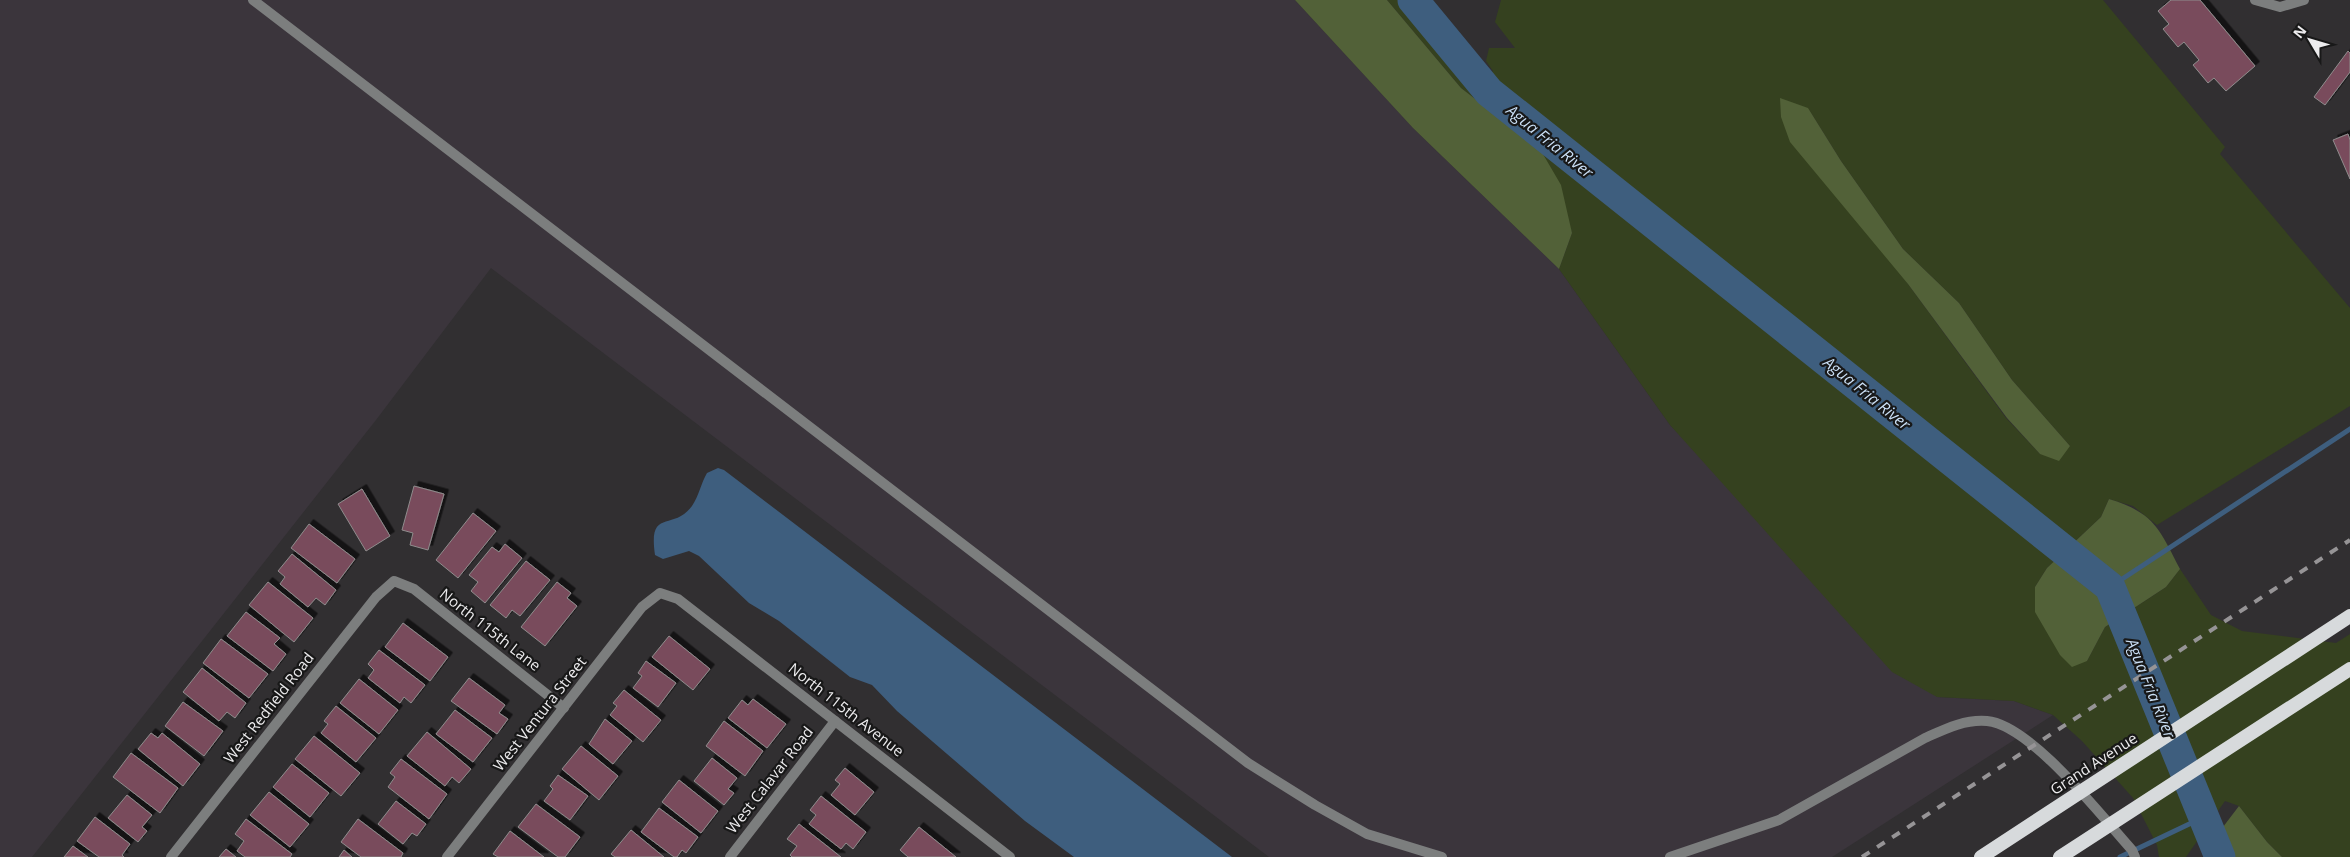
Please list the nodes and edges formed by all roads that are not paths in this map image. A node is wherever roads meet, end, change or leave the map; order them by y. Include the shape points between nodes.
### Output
1 (253, 0) edge
2 (2256, 0) edge
3 (2304, 0) edge
4 (394, 581) joint
5 (660, 593) joint
6 (2350, 616) edge
7 (2350, 669) edge
8 (564, 708) junction
9 (835, 721) junction
10 (1008, 856) edge
11 (171, 857) edge
12 (447, 857) edge
13 (730, 857) edge
14 (1442, 857) edge
15 (1670, 857) edge
16 (1981, 857) edge
17 (2060, 857) edge
18 (2135, 857) edge

1 - 14 street via 1248,763 1367,834
2 - 3 street via 2280,7
4 - 8 street, North 115th Lane via 414,589
4 - 11 street, West Redfield Road via 376,596
5 - 8 street, West Ventura Street via 642,607
5 - 9 street, North 115th Avenue via 678,600
6 - 16 highway, Grand Avenue
7 - 17 highway
8 - 12 street, West Ventura Street
9 - 10 street, North 115th Avenue
9 - 13 street, West Calavar Road
15 - 18 street via 1779,820 1950,727 1971,721 1989,721 2028,741 2063,774

